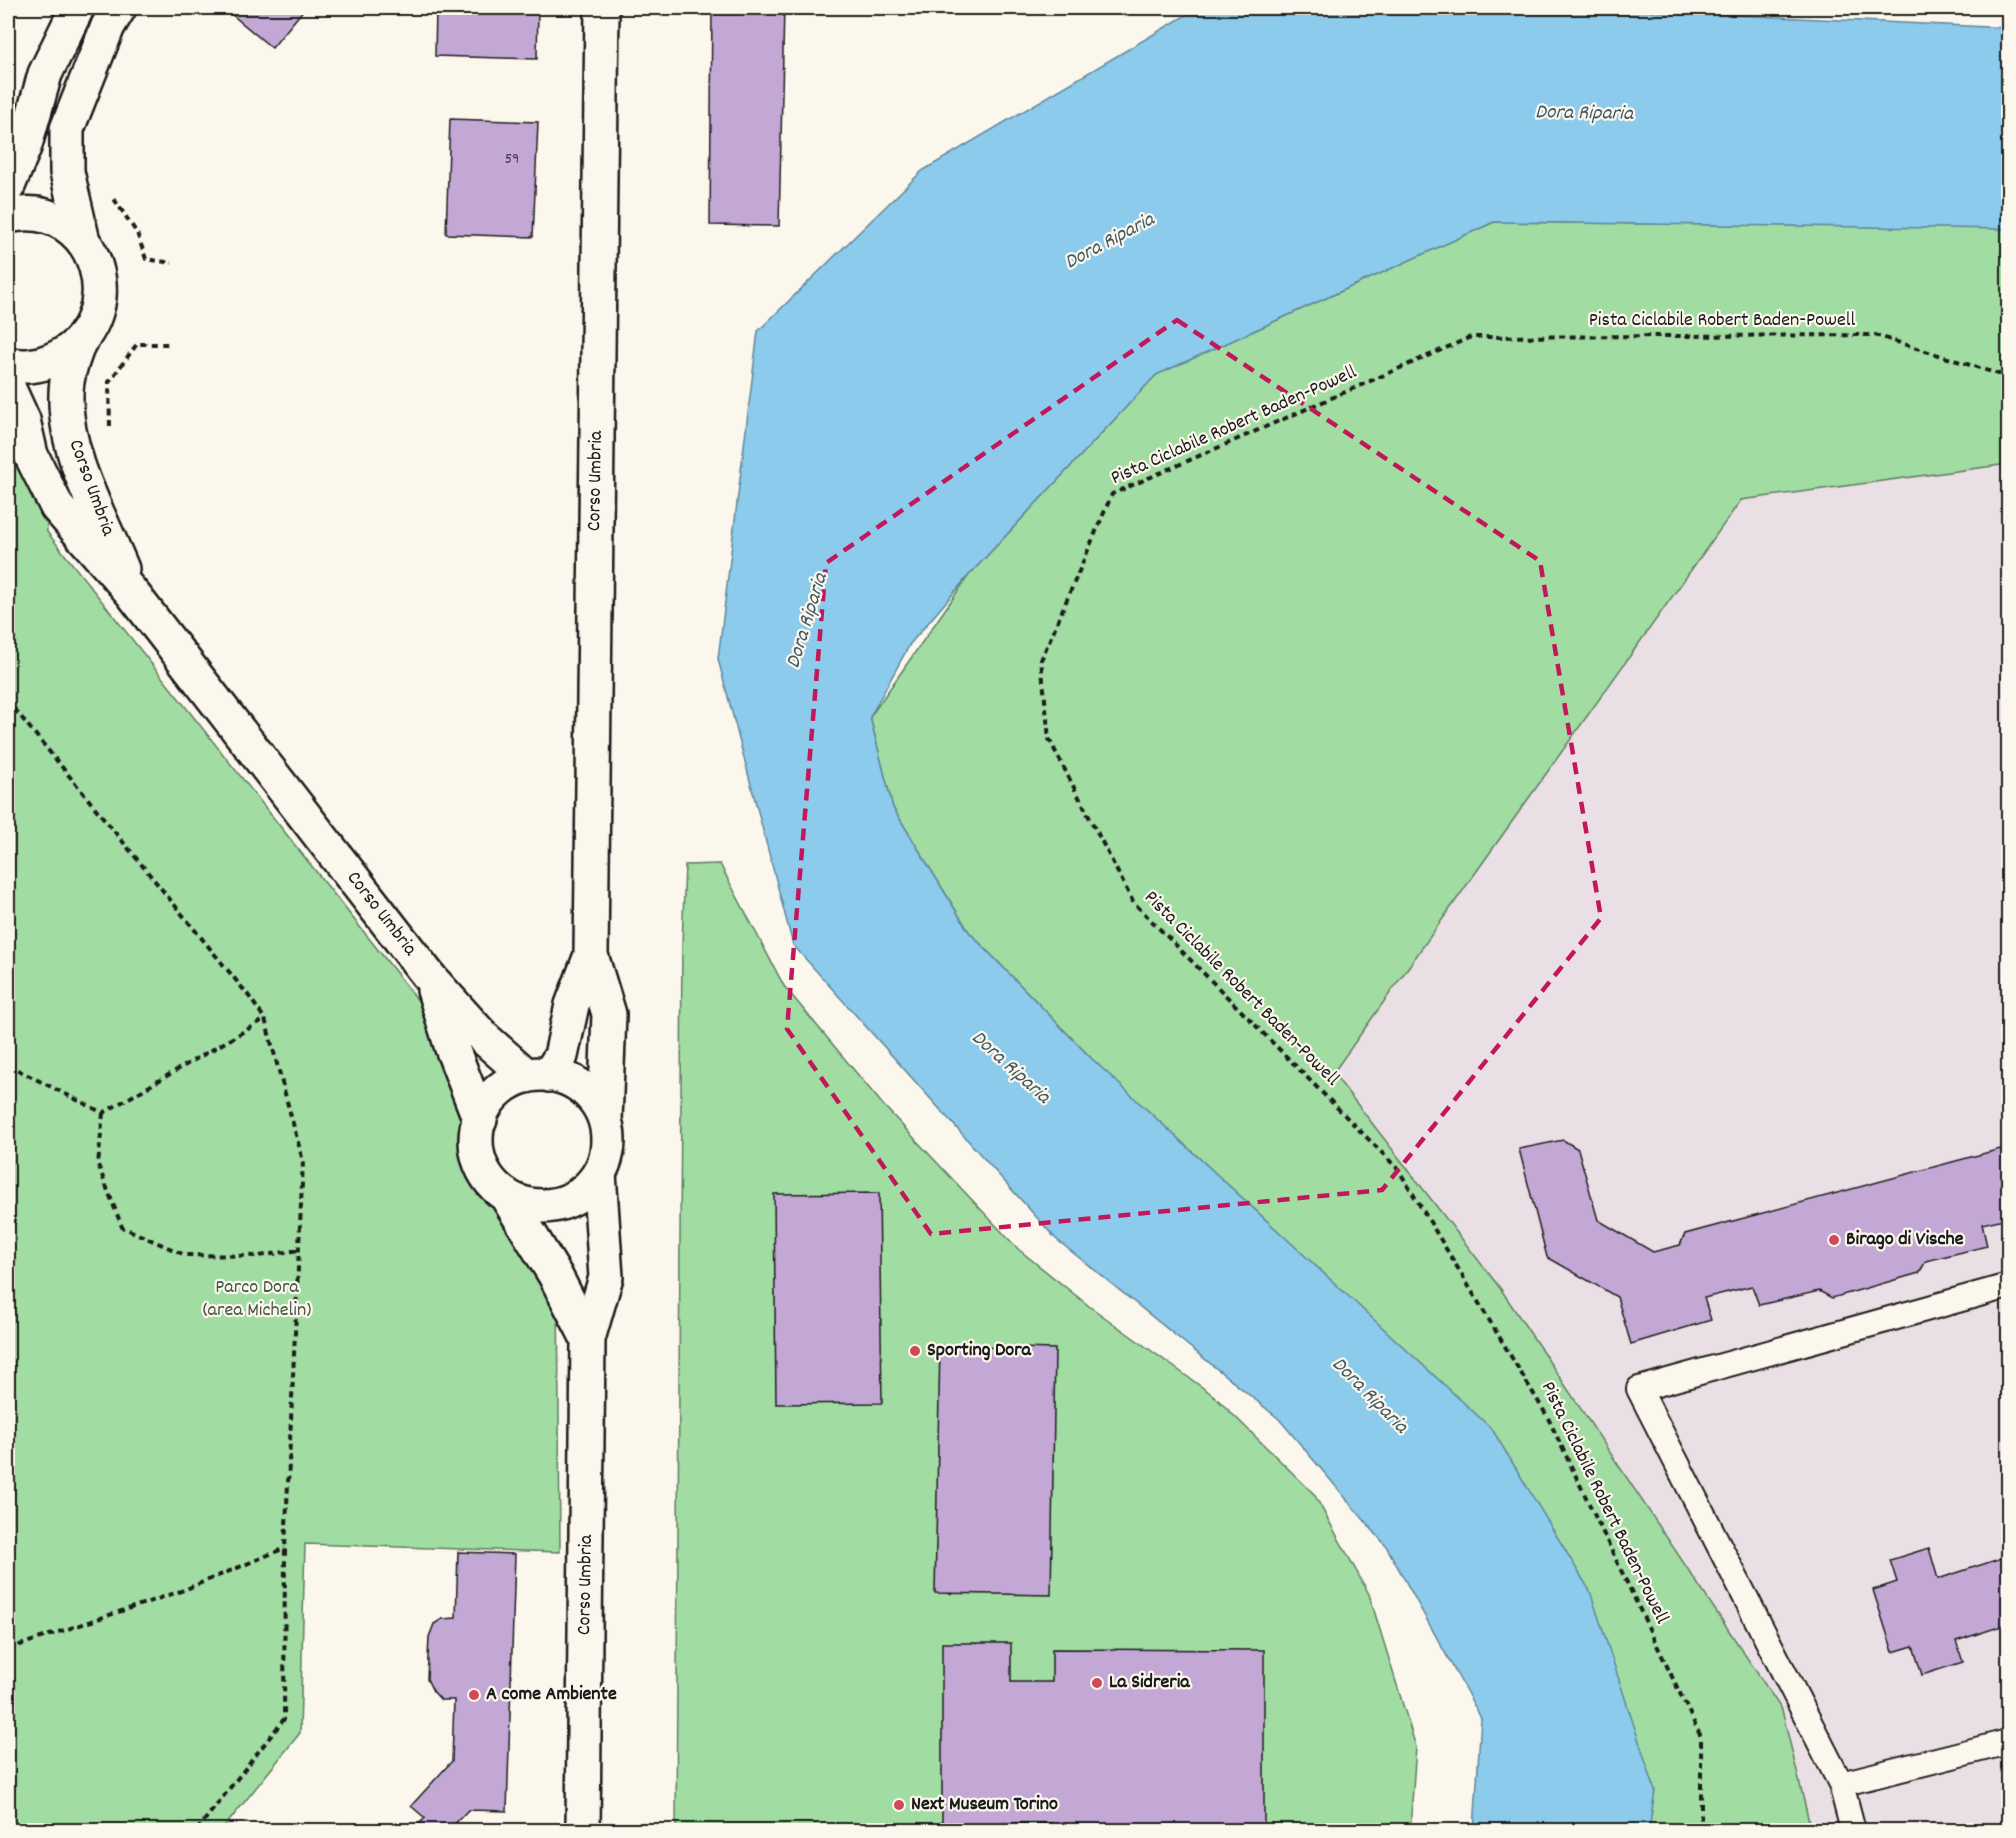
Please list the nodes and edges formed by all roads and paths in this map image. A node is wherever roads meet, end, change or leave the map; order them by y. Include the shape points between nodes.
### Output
1 (77, 8) edge
2 (119, 8) edge
3 (602, 8) edge
4 (8, 186) edge
5 (111, 194) dead end
6 (8, 216) edge
7 (82, 237) junction
8 (172, 263) dead end
9 (168, 344) dead end
10 (78, 345) junction
11 (8, 364) edge
12 (2008, 376) edge
13 (8, 387) edge
14 (110, 430) dead end
15 (132, 593) junction
16 (8, 701) edge
17 (591, 955) junction
18 (431, 980) junction
19 (265, 1019) junction
20 (8, 1065) edge
21 (538, 1075) junction
22 (103, 1113) junction
23 (480, 1119) junction
24 (605, 1120) junction
25 (598, 1173) junction
26 (506, 1195) junction
27 (299, 1250) junction
28 (2008, 1286) edge
29 (588, 1339) junction
30 (285, 1548) junction
31 (8, 1647) edge
32 (2008, 1742) edge
33 (1840, 1784) junction
34 (197, 1830) edge
35 (583, 1830) edge
36 (1701, 1830) edge
37 (1853, 1830) edge

1 - 4 street via 45,74 25,145
2 - 7 street via 67,129 67,172
3 - 17 street, Corso Umbria
5 - 8 path via 137,233 146,259
6 - 7 street via 24,213 58,220
7 - 10 street, Corso Umbria via 98,269 100,299 91,328
9 - 14 path via 137,344 109,382
10 - 11 street via 45,363
10 - 15 street, Corso Umbria via 66,395 71,442
12 - 36 path, Pista Ciclabile Robert Baden-Powell via 1875,335 1471,337 1112,494 1041,660 1049,739 1133,902 1398,1169 1547,1416 1701,1737
13 - 15 street, Corso Umbria via 23,420 31,455 57,507
15 - 18 street, Corso Umbria
16 - 19 path
17 - 21 street, Corso Umbria via 572,1005 561,1056
17 - 24 street, Corso Umbria via 609,1014
18 - 21 street, Corso Umbria via 484,1039
18 - 23 street, Corso Umbria
19 - 22 path
19 - 27 path via 303,1161
20 - 22 path
21 - 23 street via 508,1083 492,1097
21 - 24 street via 568,1079 585,1090
22 - 27 path via 98,1165 122,1227 185,1255 258,1256
23 - 26 street via 476,1136 478,1157 487,1176
24 - 25 street via 608,1143
25 - 26 street via 580,1194 562,1203 541,1207
25 - 29 street, Corso Umbria via 606,1277
26 - 29 street, Corso Umbria
27 - 30 path
28 - 33 lane via 1639,1389
29 - 35 street, Corso Umbria
30 - 31 path via 184,1590
30 - 34 path via 284,1719
32 - 33 lane
33 - 37 lane

